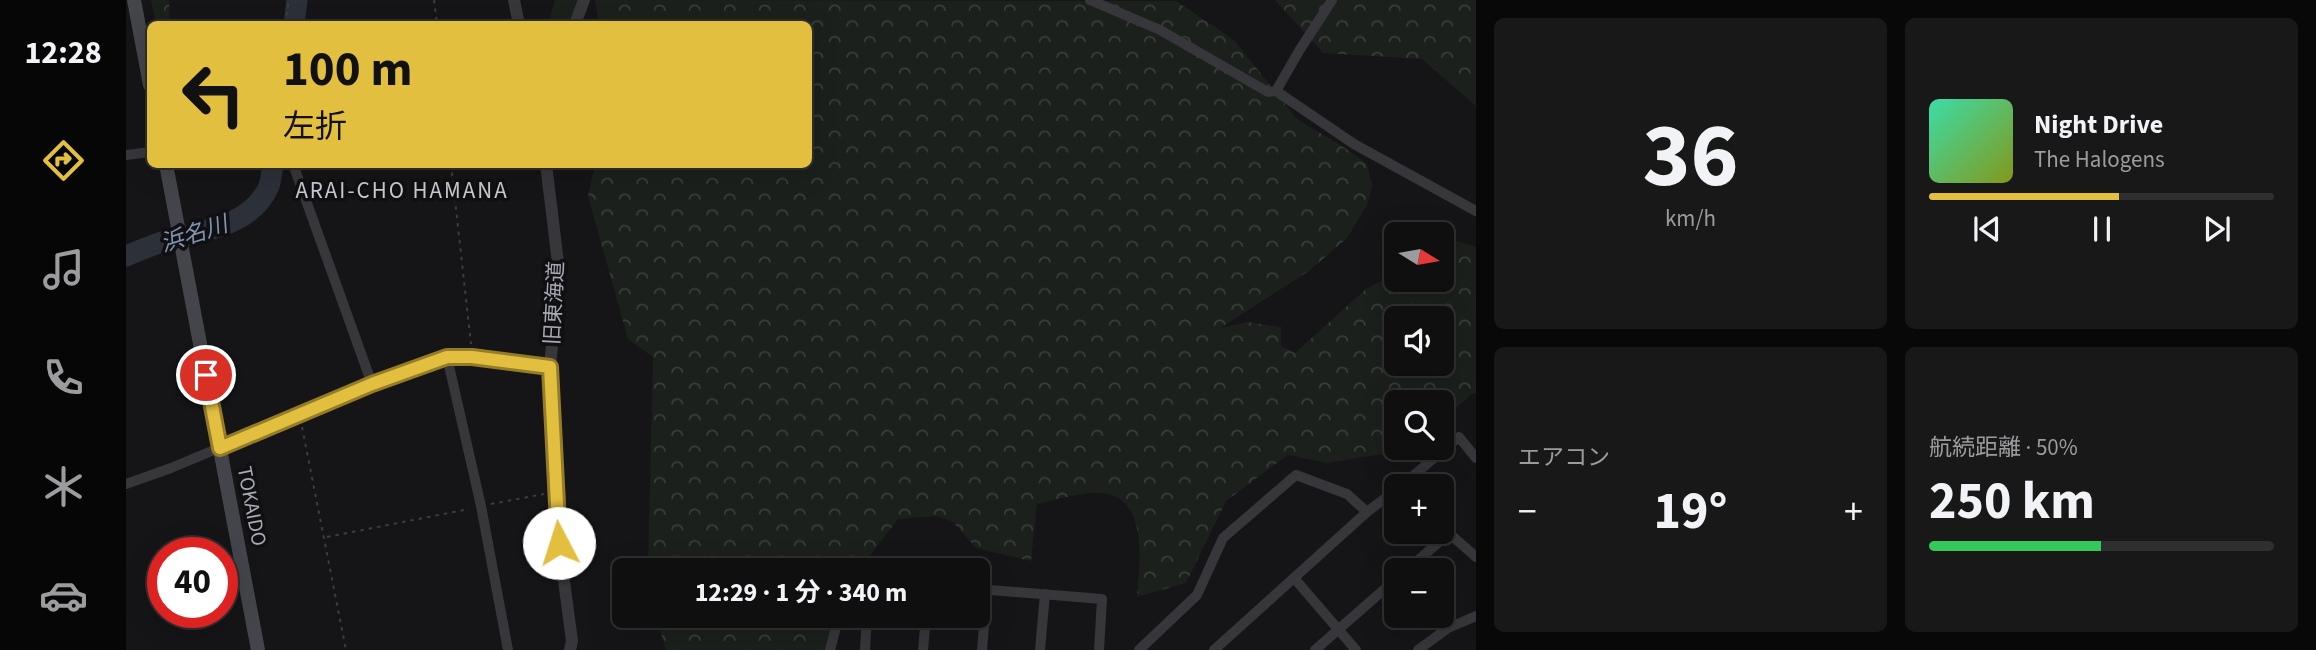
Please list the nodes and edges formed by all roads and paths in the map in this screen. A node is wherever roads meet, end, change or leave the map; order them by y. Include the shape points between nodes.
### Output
1 (134, 0) edge
2 (289, 0) edge
3 (434, 0) edge
4 (514, 0) edge
5 (584, 0) edge
6 (1090, 0) edge
7 (1332, 0) edge
8 (286, 21) edge
9 (437, 21) edge
10 (518, 21) edge
11 (576, 21) edge
12 (147, 69) edge
13 (1276, 91) junction
14 (147, 152) edge
15 (126, 155) edge
16 (167, 168) edge
17 (294, 168) edge
18 (452, 168) edge
19 (546, 168) edge
20 (1476, 211) edge
21 (447, 357) junction
22 (472, 357) junction
23 (550, 367) junction
24 (372, 384) junction
25 (300, 415) junction
26 (220, 448) junction
27 (1476, 458) edge
28 (1417, 474) edge
29 (126, 484) edge
30 (555, 492) junction
31 (1384, 500) edge
32 (481, 506) junction
33 (1367, 512) junction
34 (326, 537) junction
35 (1454, 539) edge
36 (1432, 544) edge
37 (1476, 557) edge
38 (1419, 558) edge
39 (1294, 578) junction
40 (990, 590) edge
41 (1384, 590) edge
42 (1045, 594) junction
43 (1476, 615) edge
44 (836, 628) edge
45 (866, 628) edge
46 (925, 628) edge
47 (982, 628) edge
48 (1339, 630) junction
49 (258, 650) edge
50 (346, 650) edge
51 (508, 650) edge
52 (570, 650) edge
53 (830, 650) edge
54 (865, 650) edge
55 (923, 650) edge
56 (982, 650) edge
57 (1040, 650) edge
58 (1099, 650) edge
59 (1139, 650) edge
60 (1214, 650) edge
61 (1315, 650) edge
62 (1356, 650) edge
63 (1418, 650) edge

1 - 12 main road
2 - 8 path
3 - 9 path
4 - 10 street
5 - 11 street
6 - 13 street via 1160,30 1268,92
7 - 13 street
13 - 20 street via 1354,144
14 - 15 street
16 - 26 main road, TOKAIDO
17 - 24 street
18 - 22 path
19 - 23 street, 旧東海道 via 559,271
21 - 22 street
21 - 24 street
21 - 32 street
22 - 23 street
23 - 30 street, 旧東海道
24 - 25 street
25 - 26 street
25 - 34 path
26 - 29 street
26 - 49 main road, TOKAIDO
27 - 28 street via 1459,437
30 - 32 path
30 - 52 street, 旧東海道
31 - 33 street
32 - 34 path
32 - 51 street
33 - 39 street
33 - 59 street via 1348,494 1296,475 1223,538 1198,595
34 - 50 path
35 - 37 street
36 - 38 street
39 - 48 street
39 - 60 street
40 - 42 street
41 - 48 street
42 - 57 street
42 - 58 street via 1102,599
43 - 63 street
44 - 53 street
45 - 54 street
46 - 55 street
47 - 56 street
48 - 61 street
48 - 62 street

